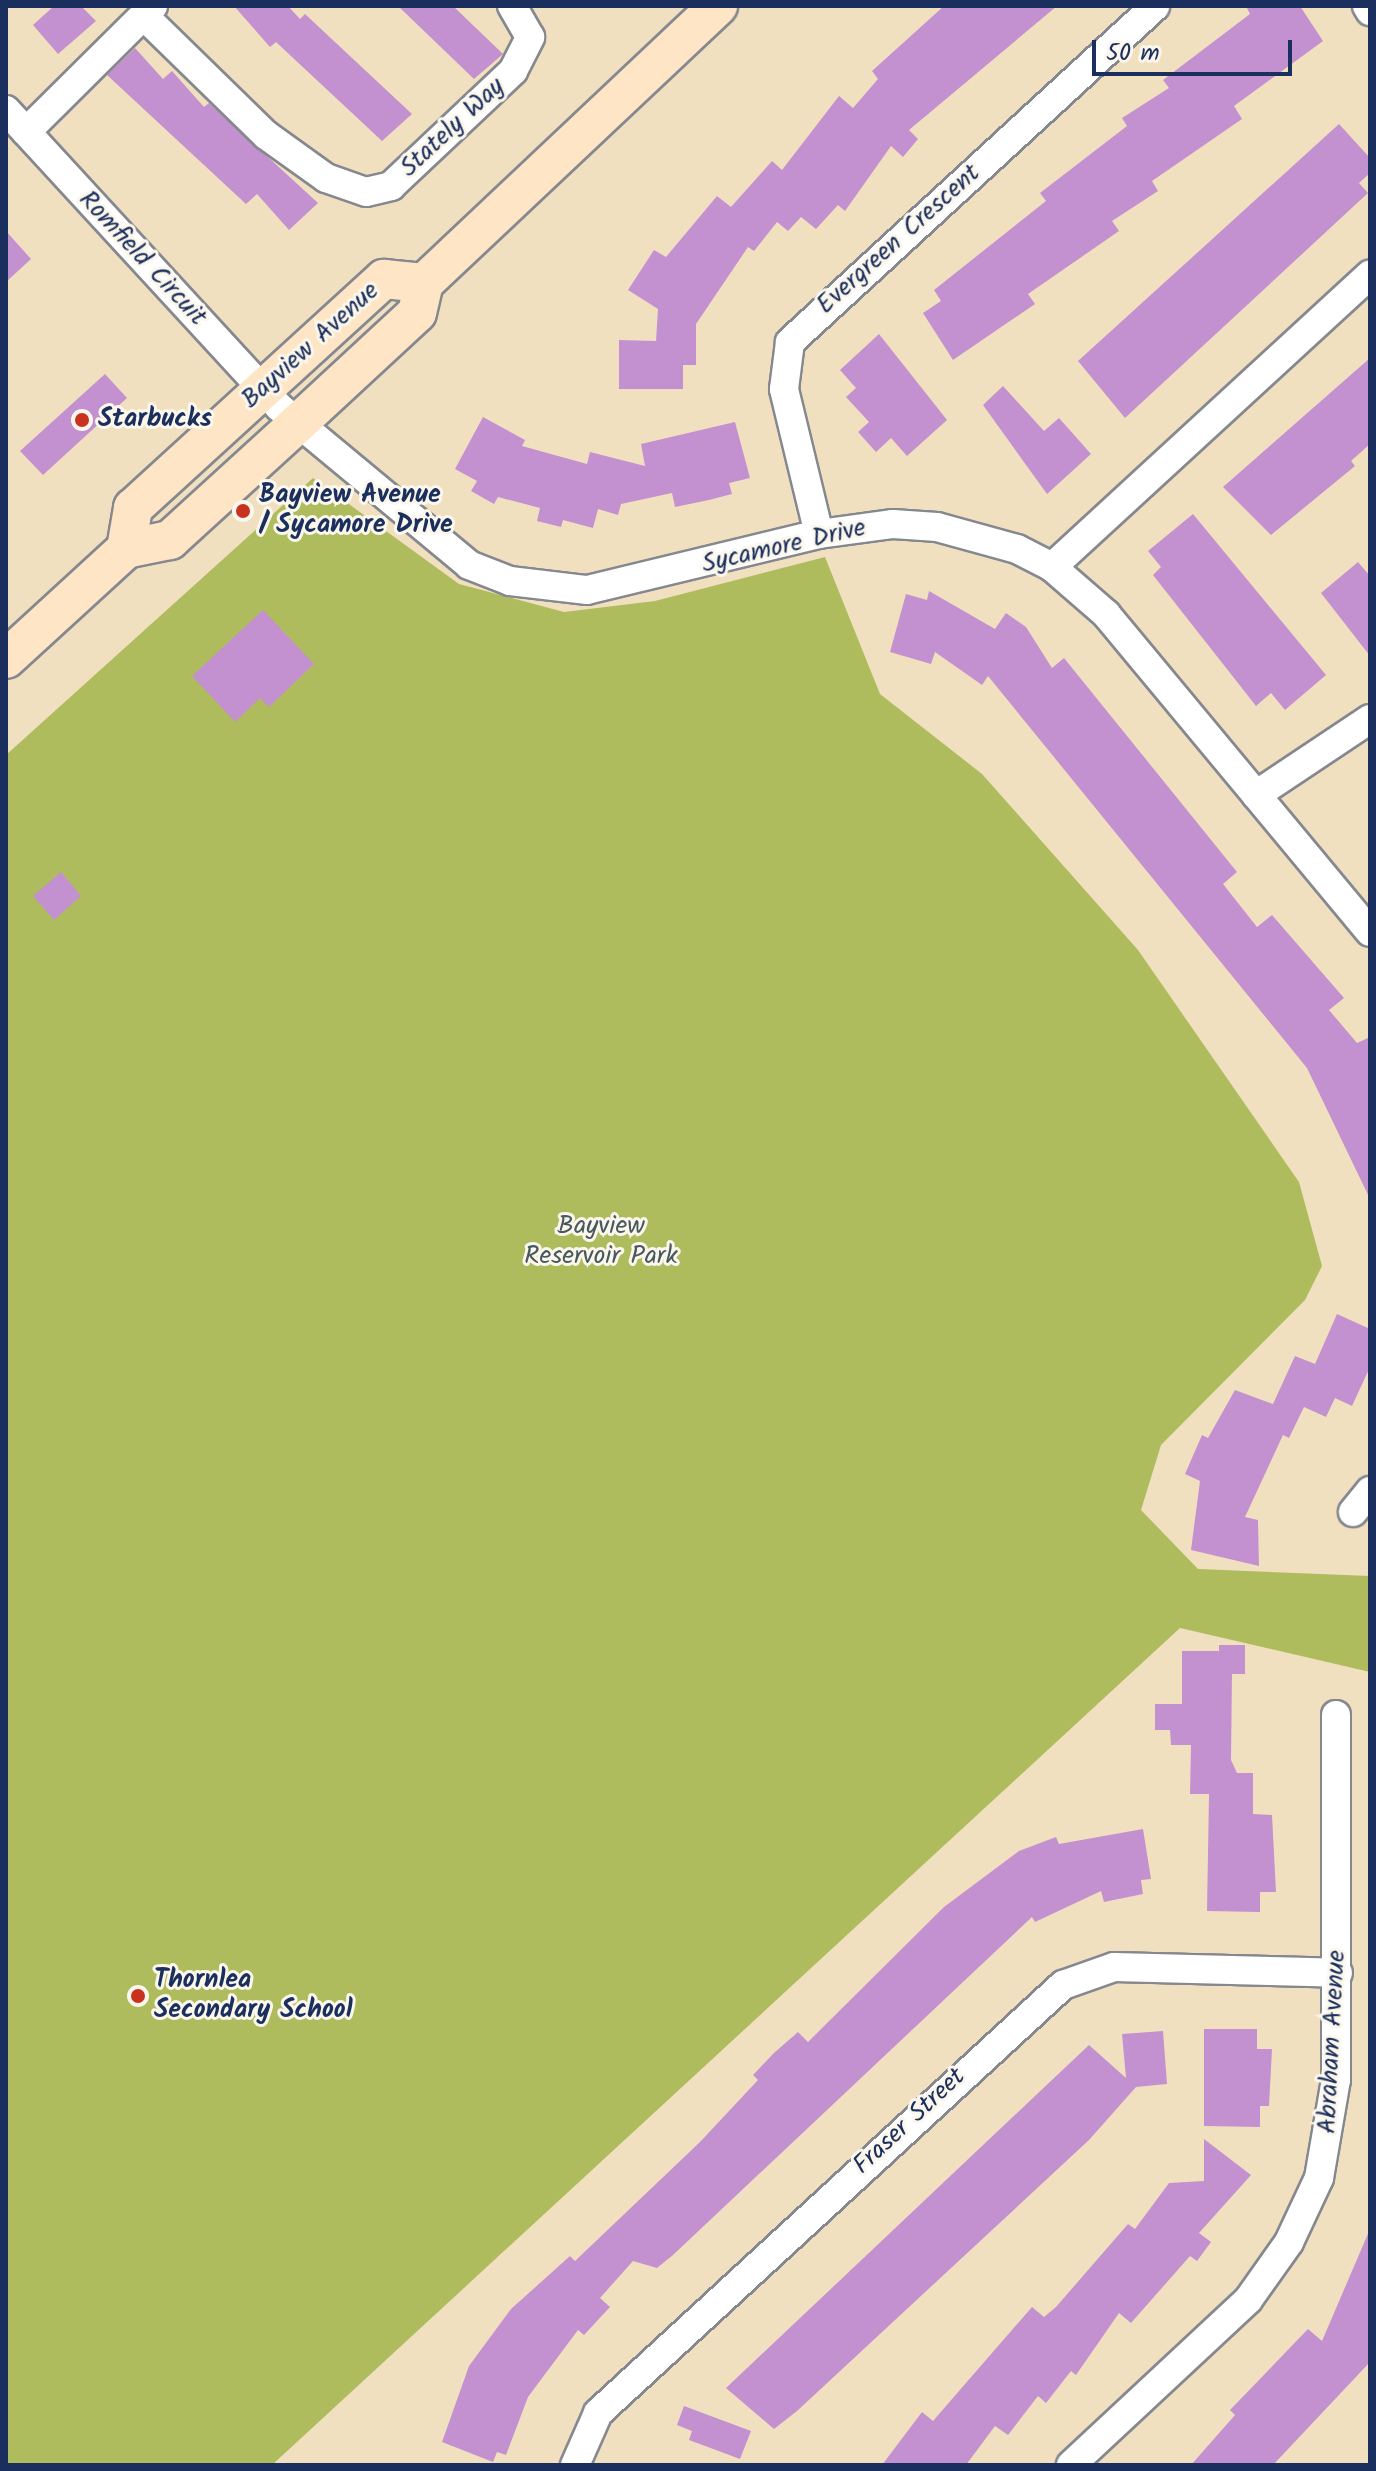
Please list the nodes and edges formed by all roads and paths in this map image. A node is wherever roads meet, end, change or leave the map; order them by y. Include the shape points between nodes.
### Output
1 (512, 6) edge
2 (718, 6) edge
3 (1155, 6) edge
4 (148, 11) edge
5 (6, 110) edge
6 (26, 132) junction
7 (1370, 275) edge
8 (280, 407) junction
9 (819, 534) junction
10 (1052, 567) junction
11 (6, 659) edge
12 (1370, 719) edge
13 (1256, 795) junction
14 (1370, 932) edge
15 (1336, 1715) dead end
16 (1338, 1973) junction
17 (575, 2465) edge
18 (1071, 2465) edge

1 - 4 street, Stately Way via 530,37 513,71 391,186 366,192 326,178 266,135
2 - 8 main road, Bayview Avenue via 424,283 417,313
3 - 9 street, Evergreen Crescent via 790,342 784,389
4 - 6 street, Stately Way
5 - 6 street, Romfield Circuit
6 - 8 street, Romfield Circuit
7 - 10 street
8 - 9 street, Sycamore Drive via 429,539 510,581 552,589 623,586
8 - 11 main road, Bayview Avenue via 170,540 126,549
9 - 10 street, Sycamore Drive via 937,527 1017,549
10 - 13 street, Sycamore Drive via 1106,614
12 - 13 street
13 - 14 street, Sycamore Drive
15 - 16 street, Abraham Avenue
16 - 17 street, Fraser Street via 1114,1967 1063,1985 598,2413
16 - 18 street, Abraham Avenue via 1330,2134 1289,2242 1240,2309

